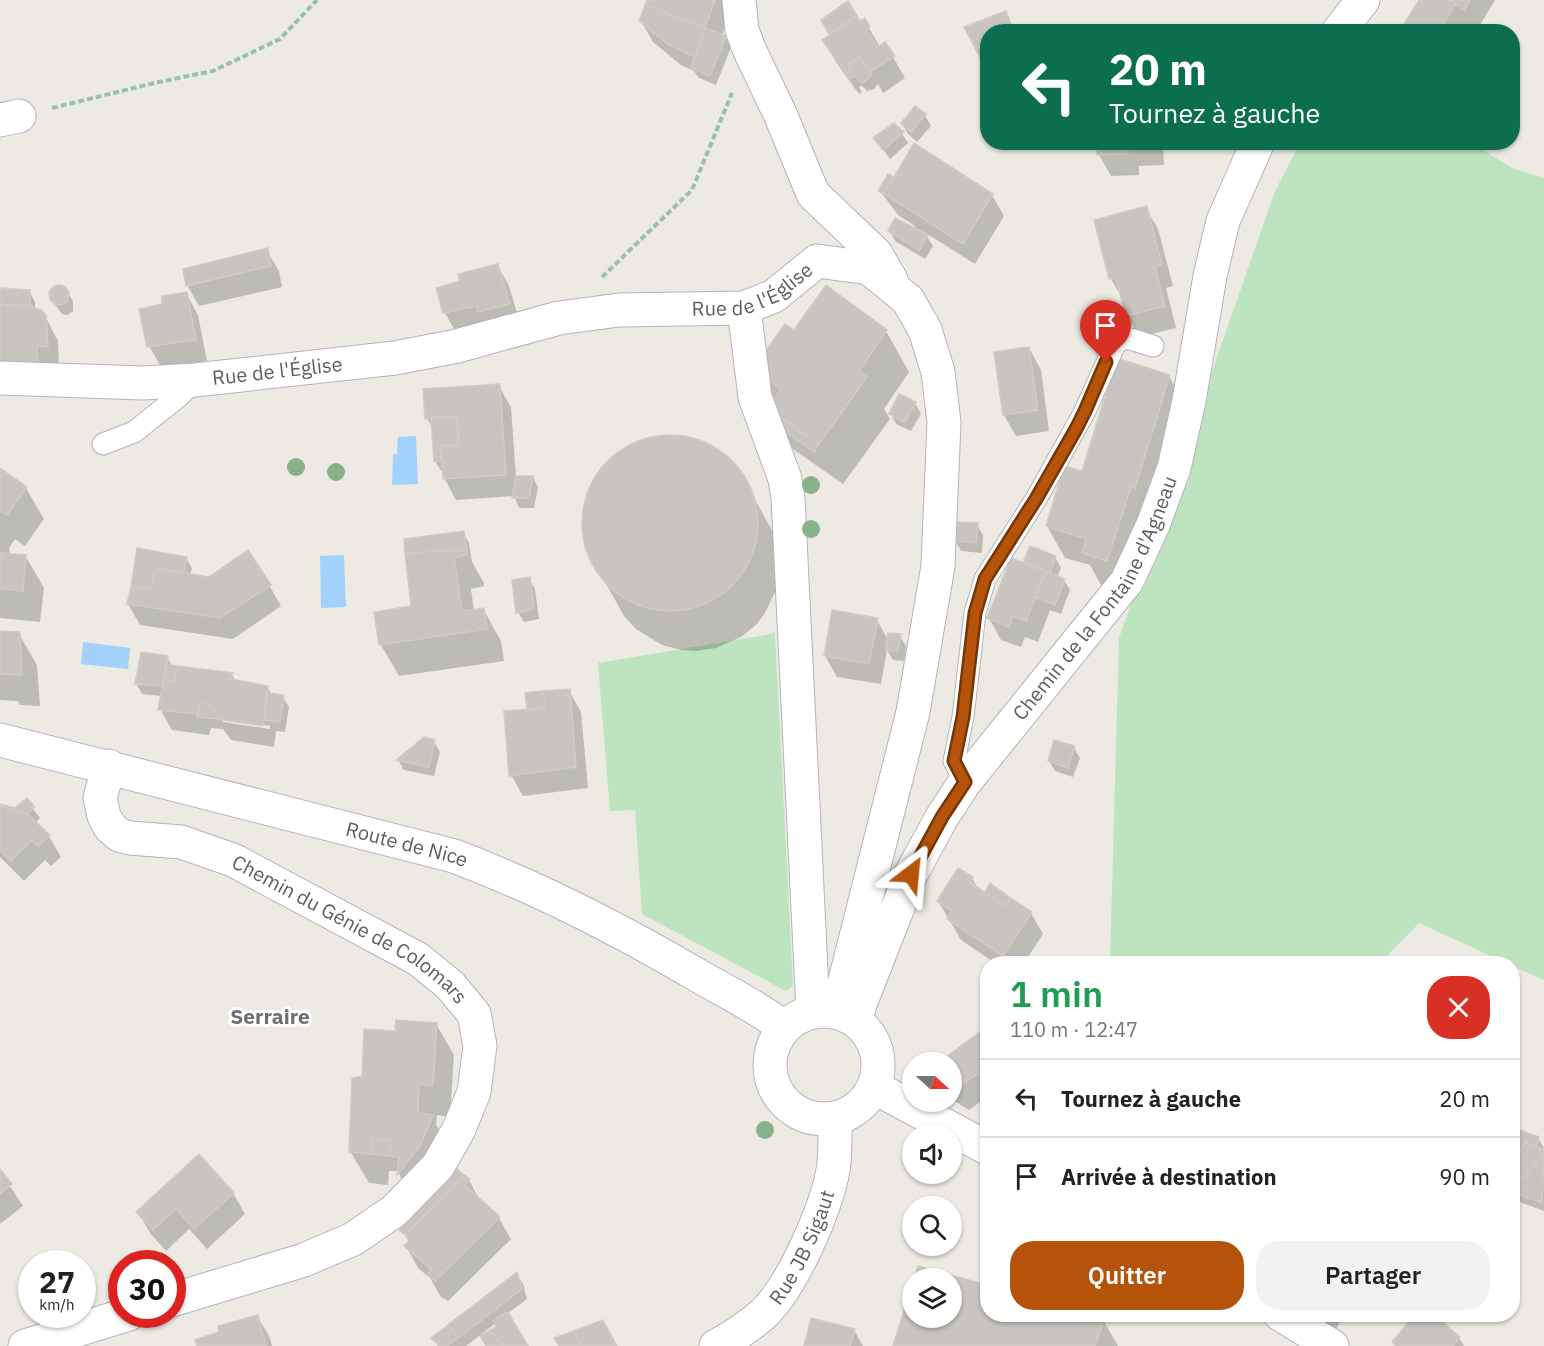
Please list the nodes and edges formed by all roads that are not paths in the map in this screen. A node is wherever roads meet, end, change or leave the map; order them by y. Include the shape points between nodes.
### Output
1 (739, 0) edge
2 (1362, 0) edge
3 (1344, 24) edge
4 (1254, 150) edge
5 (897, 292) junction
6 (744, 308) junction
7 (1153, 346) dead end
8 (0, 378) edge
9 (195, 380) junction
10 (103, 444) dead end
11 (0, 740) edge
12 (109, 766) junction
13 (965, 782) junction
14 (835, 1014) junction
15 (784, 1027) junction
16 (874, 1087) junction
17 (836, 1119) junction
18 (980, 1144) edge
19 (186, 1296) edge
20 (108, 1320) edge
21 (1293, 1322) edge
22 (25, 1346) edge
23 (717, 1346) edge
24 (1332, 1346) edge

1 - 5 street via 742,30 750,51 813,194 876,254
2 - 3 street
4 - 13 street, Chemin de la Fontaine d'Agneau via 1223,221 1187,412 1174,468 1153,525 1127,580
5 - 6 street, Rue de l'Église via 869,268 817,261 774,296
5 - 14 street, Rue de l'Église via 908,300 925,330 938,372 944,422 938,566 913,712
6 - 9 street, Rue de l'Église via 619,310 560,318 458,346 395,358
6 - 14 street via 755,398 789,498
7 - 13 lane via 1127,338 1116,342 1085,411 985,579 975,613 954,761
8 - 9 street, Rue de l'Église via 143,383
9 - 10 lane via 134,432
11 - 12 street, Route de Nice
12 - 15 street, Route de Nice via 411,843 506,876 632,938
12 - 19 street, Chemin du Génie de Colomars via 100,798 104,816 119,835 181,842 233,860 418,959 450,986 474,1014 480,1046 474,1092 459,1129 438,1166 394,1211 353,1239 304,1260
13 - 14 street, Chemin de la Fontaine d'Agneau via 911,874 860,1004
14 - 15 street via 803,1014
14 - 16 street via 867,1031 874,1043 878,1073
15 - 17 street via 776,1039 769,1067 779,1095 801,1115
16 - 17 street via 856,1109
16 - 18 street
17 - 23 street, Rue JB Sigaut via 833,1170 792,1276 764,1313
20 - 22 street
21 - 24 street

